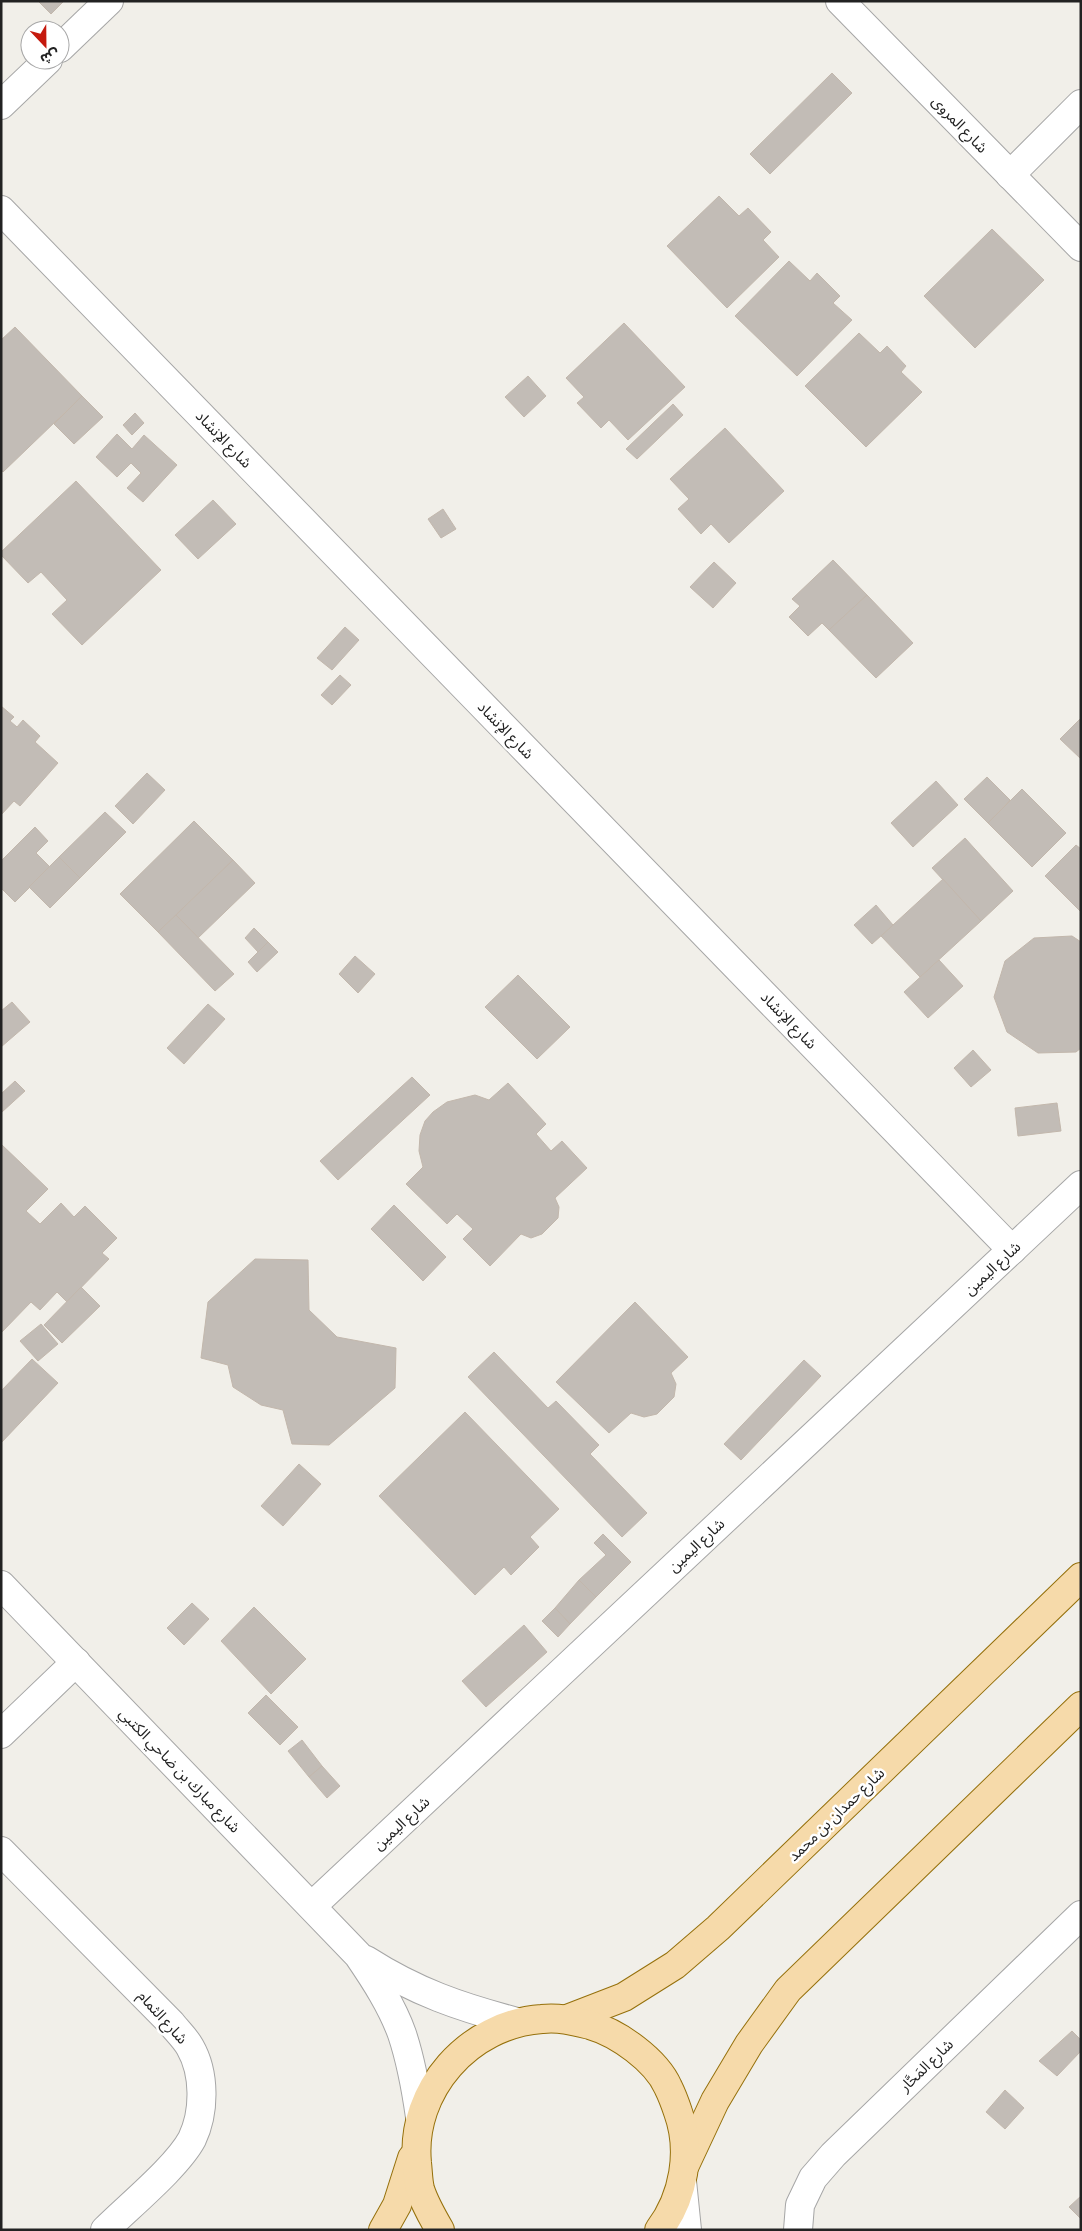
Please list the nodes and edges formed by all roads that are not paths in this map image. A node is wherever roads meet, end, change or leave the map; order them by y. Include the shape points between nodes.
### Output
1 (109, 1) edge
2 (840, 1) edge
3 (70, 38) edge
4 (38, 70) edge
5 (1081, 104) edge
6 (1, 105) edge
7 (1010, 175) junction
8 (1, 210) edge
9 (1081, 247) edge
10 (1081, 1185) edge
11 (1012, 1250) junction
12 (1081, 1576) edge
13 (1, 1585) edge
14 (76, 1662) junction
15 (1081, 1706) edge
16 (1, 1734) edge
17 (1, 1851) edge
18 (312, 1906) junction
19 (1081, 1915) edge
20 (358, 1956) junction
21 (567, 2019) junction
22 (518, 2022) junction
23 (420, 2118) junction
24 (416, 2144) junction
25 (684, 2173) junction
26 (105, 2230) edge
27 (383, 2230) edge
28 (440, 2230) edge
29 (659, 2230) edge
30 (687, 2230) edge
31 (798, 2230) edge

1 - 3 street
2 - 7 street, شارع المروى
4 - 6 street
5 - 7 street
7 - 9 street, شارع المروى
8 - 11 street, شارع الإنشاد
10 - 11 street, شارع اليمين
11 - 18 street, شارع اليمين
12 - 21 main road, شارع حمدان بن محمد via 711,1934 675,1965 624,1997
13 - 14 street, شارع مبارك بن ضاحي الكتبي
14 - 16 street
14 - 18 street, شارع مبارك بن ضاحي الكتبي
15 - 25 main road via 788,1990 749,2044 720,2093
17 - 26 street, شارع الثمام via 171,2023 190,2047 201,2077 201,2108 192,2139 172,2164
18 - 20 street, شارع مبارك بن ضاحي الكتبي
19 - 31 street, شارع المَحَّار via 833,2155 813,2178 800,2205
20 - 22 street, شارع مبارك بن ضاحي الكتبي via 434,1997
20 - 23 street, شارع مبارك بن ضاحي الكتبي via 382,1992 401,2032 414,2074
21 - 22 main road via 542,2018
21 - 25 main road via 607,2030 641,2053 668,2085 682,2124
22 - 23 main road via 485,2035 456,2057 434,2085
23 - 24 main road
24 - 27 main road via 398,2205
24 - 28 main road via 420,2189
25 - 29 main road via 669,2216
25 - 30 street

